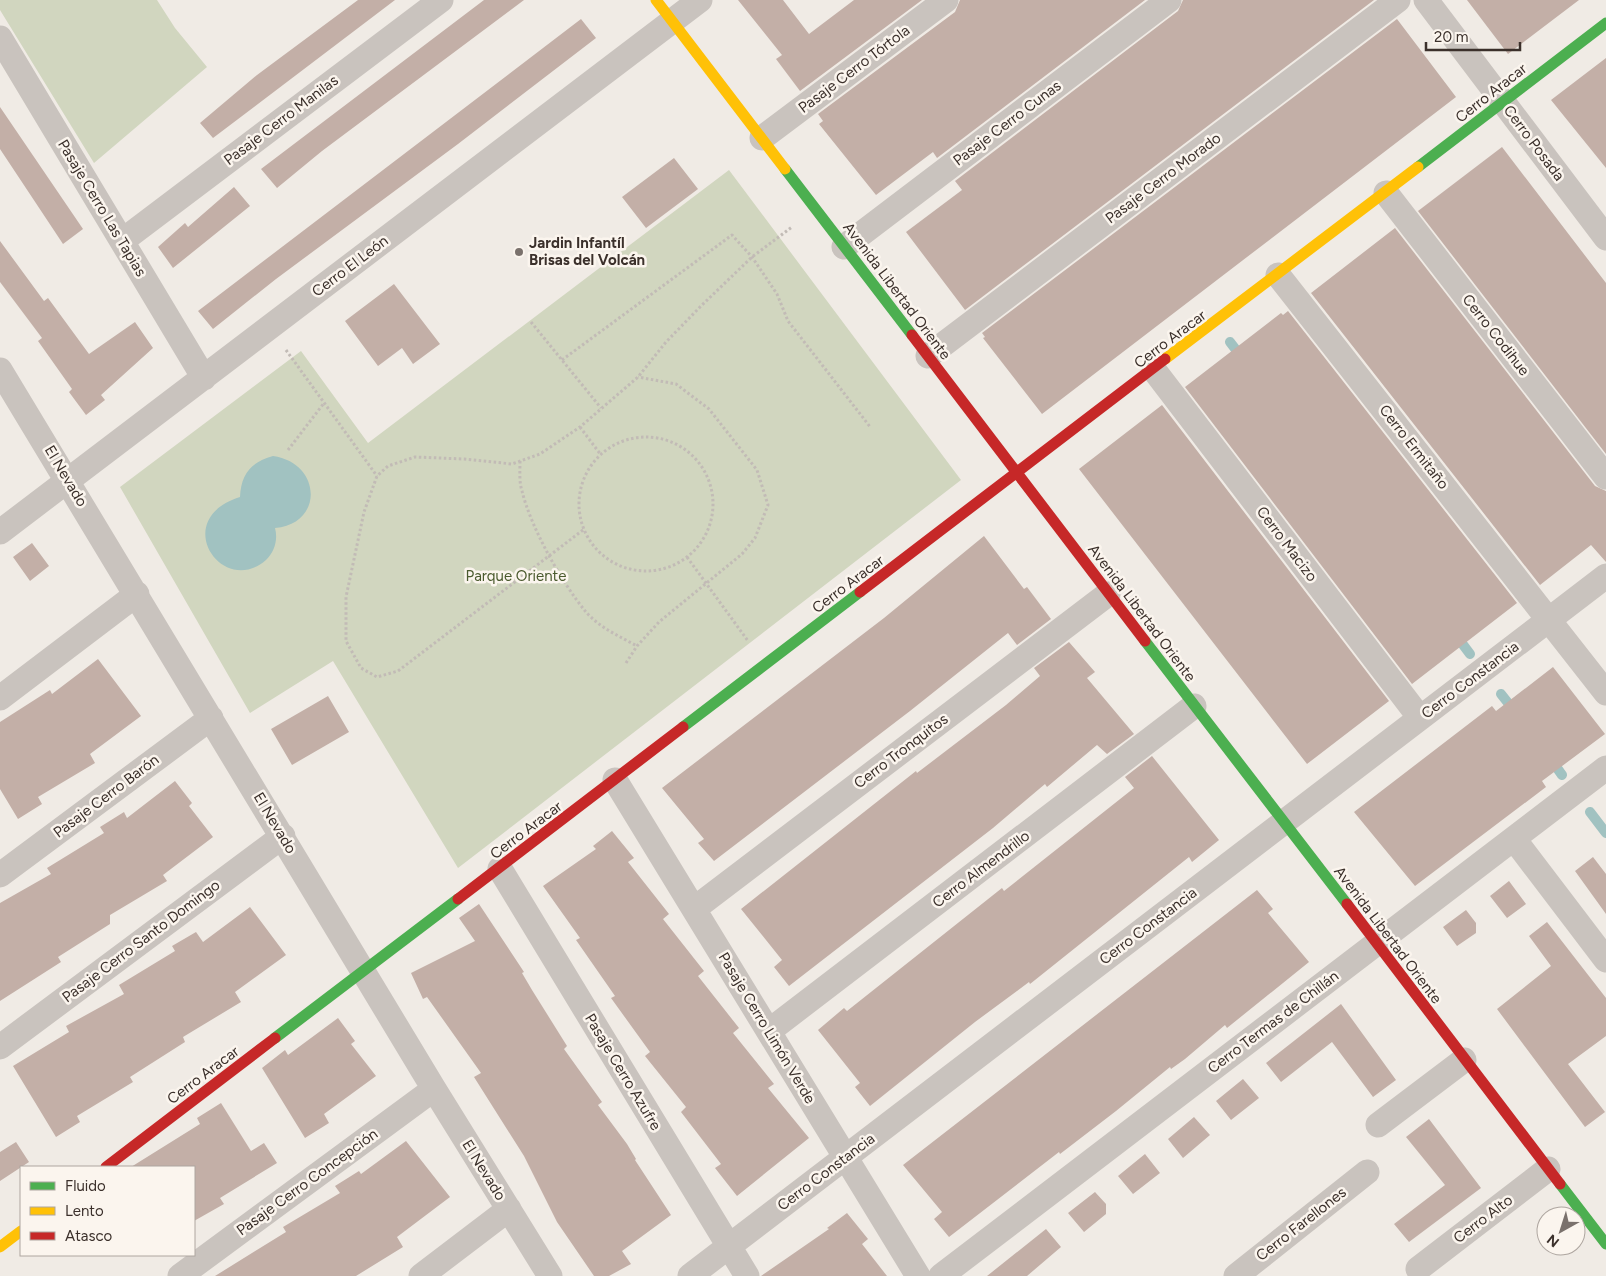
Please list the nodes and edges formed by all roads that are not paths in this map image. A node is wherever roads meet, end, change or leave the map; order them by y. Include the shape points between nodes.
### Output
1 (441, 0) edge
2 (656, 0) edge
3 (700, 0) edge
4 (946, 0) edge
5 (1170, 0) edge
6 (1398, 0) edge
7 (1426, 0) edge
8 (672, 21) junction
9 (1606, 24) edge
10 (0, 38) edge
11 (1504, 103) junction
12 (762, 138) junction
13 (1386, 193) junction
14 (1602, 223) edge
15 (122, 241) junction
16 (844, 247) junction
17 (1278, 275) junction
18 (928, 356) junction
19 (0, 370) edge
20 (1154, 370) junction
21 (204, 378) junction
22 (1017, 474) junction
23 (1606, 478) edge
24 (69, 480) junction
25 (0, 532) edge
26 (1606, 576) edge
27 (137, 594) junction
28 (1108, 594) junction
29 (1549, 619) junction
30 (1606, 693) edge
31 (0, 698) edge
32 (1194, 706) junction
33 (211, 718) junction
34 (1420, 718) junction
35 (1606, 768) edge
36 (615, 780) junction
37 (1283, 823) junction
38 (283, 836) junction
39 (1514, 839) junction
40 (500, 869) junction
41 (0, 875) edge
42 (694, 909) junction
43 (1376, 944) junction
44 (1606, 960) edge
45 (364, 972) junction
46 (769, 1031) junction
47 (0, 1046) edge
48 (1464, 1060) junction
49 (434, 1089) junction
50 (1378, 1125) dead end
51 (845, 1157) junction
52 (107, 1166) edge
53 (1548, 1170) junction
54 (1367, 1172) dead end
55 (509, 1209) junction
56 (20, 1232) edge
57 (1606, 1244) edge
58 (728, 1246) junction
59 (0, 1247) edge
60 (1418, 1269) dead end
61 (180, 1276) edge
62 (420, 1276) edge
63 (550, 1276) edge
64 (690, 1276) edge
65 (747, 1276) edge
66 (918, 1276) edge
67 (941, 1276) edge
68 (1236, 1276) edge

1 - 15 street, Pasaje Cerro Manilas
2 - 8 street, Avenida Libertad Oriente
3 - 8 street, Cerro El León
4 - 12 street, Pasaje Cerro Tórtola
5 - 16 street, Pasaje Cerro Cunas
6 - 18 street, Pasaje Cerro Morado
7 - 11 street, Cerro Posada
8 - 12 street, Avenida Libertad Oriente
8 - 21 street, Cerro El León
9 - 11 street, Cerro Aracar
10 - 15 street, Pasaje Cerro Las Tapias
11 - 13 street, Cerro Aracar
11 - 14 street, Cerro Posada
12 - 16 street, Avenida Libertad Oriente
13 - 17 street, Cerro Aracar
13 - 23 street, Cerro Codihue
15 - 21 street, Pasaje Cerro Las Tapias
16 - 18 street, Avenida Libertad Oriente
17 - 20 street, Cerro Aracar
17 - 29 street, Cerro Ermitaño
18 - 22 street, Avenida Libertad Oriente
19 - 24 street, El Nevado
20 - 22 street, Cerro Aracar
20 - 34 street, Cerro Macizo
21 - 24 street, Cerro El León
22 - 28 street, Avenida Libertad Oriente
22 - 36 street, Cerro Aracar
24 - 25 street, Cerro El León
24 - 27 street, El Nevado
26 - 29 street, Cerro Constancia
27 - 31 street
27 - 33 street, El Nevado
28 - 32 street, Avenida Libertad Oriente
28 - 42 street, Cerro Tronquitos
29 - 30 street, Cerro Ermitaño
29 - 34 street, Cerro Constancia
32 - 37 street, Avenida Libertad Oriente
32 - 46 street, Cerro Almendrillo
33 - 38 street, El Nevado
33 - 41 street, Pasaje Cerro Barón
34 - 37 street, Cerro Constancia
35 - 39 street, Cerro Termas de Chillán
36 - 40 street, Cerro Aracar
36 - 42 street, Pasaje Cerro Limón Verde
37 - 43 street, Avenida Libertad Oriente
37 - 51 street, Cerro Constancia
38 - 45 street, El Nevado
38 - 47 street, Pasaje Cerro Santo Domingo
39 - 43 street, Cerro Termas de Chillán
39 - 44 street
40 - 45 street, Cerro Aracar
40 - 58 street, Pasaje Cerro Azufre
42 - 46 street, Pasaje Cerro Limón Verde
43 - 48 street, Avenida Libertad Oriente
43 - 67 street, Cerro Termas de Chillán
45 - 49 street, El Nevado
45 - 52 street, Cerro Aracar
46 - 51 street, Pasaje Cerro Limón Verde
48 - 50 street
48 - 53 street, Avenida Libertad Oriente
49 - 55 street, El Nevado
49 - 61 street, Pasaje Cerro Concepción
51 - 58 street, Cerro Constancia
51 - 66 street, Pasaje Cerro Limón Verde
53 - 57 street, Avenida Libertad Oriente
53 - 60 street, Cerro Alto
54 - 68 street, Cerro Farellones
55 - 62 street
55 - 63 street, El Nevado
56 - 59 street
58 - 64 street, Cerro Constancia
58 - 65 street, Pasaje Cerro Azufre

